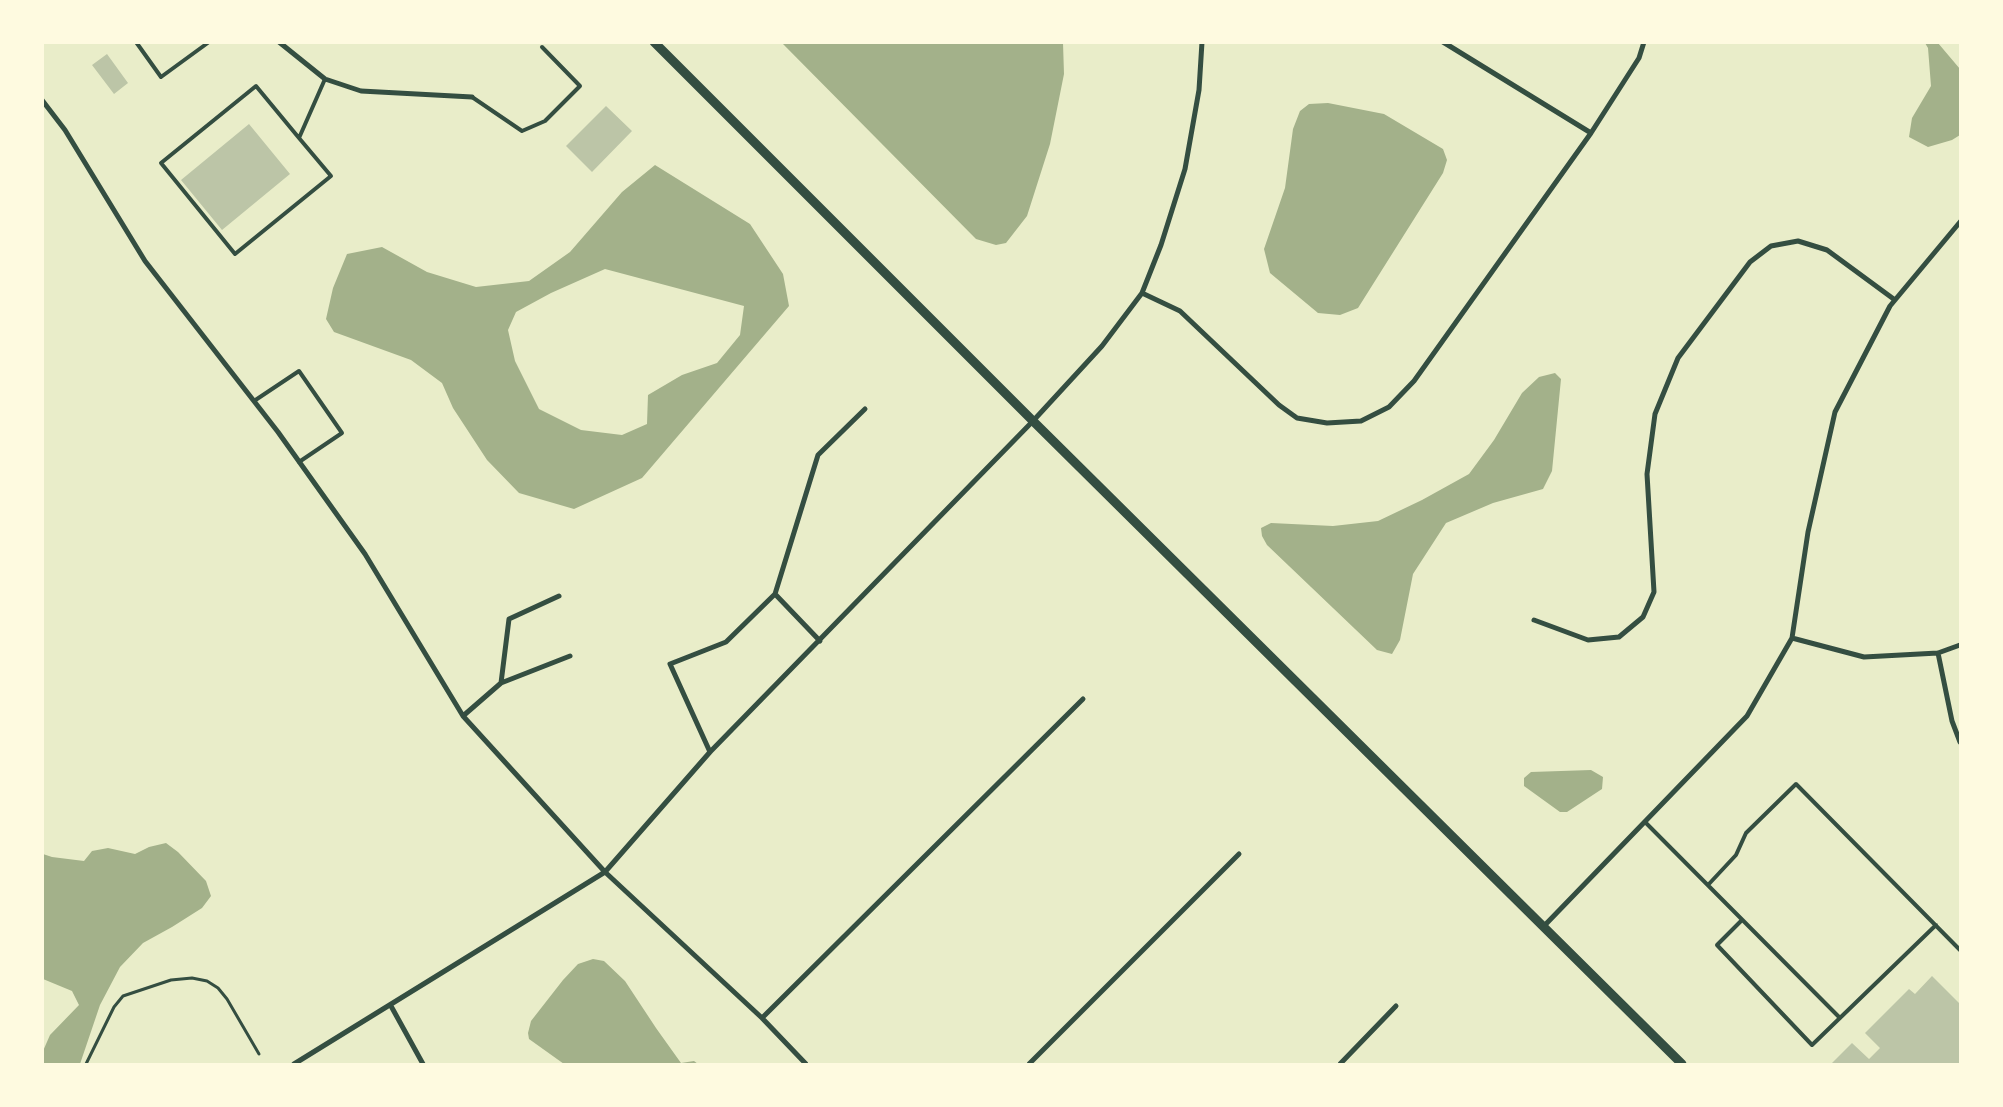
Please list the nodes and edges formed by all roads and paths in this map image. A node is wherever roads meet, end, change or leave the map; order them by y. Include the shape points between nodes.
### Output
1 (136, 42) edge
2 (209, 42) edge
3 (279, 42) edge
4 (654, 42) edge
5 (1202, 42) edge
6 (1443, 42) edge
7 (1644, 42) edge
8 (203, 44) edge
9 (542, 47) dead end
10 (325, 79) junction
11 (472, 97) joint
12 (42, 100) edge
13 (1591, 132) junction
14 (299, 138) junction
15 (1960, 222) edge
16 (1142, 293) junction
17 (1895, 300) junction
18 (254, 401) junction
19 (865, 409) dead end
20 (1033, 421) junction
21 (300, 462) junction
22 (775, 594) junction
23 (559, 596) dead end
24 (1534, 620) dead end
25 (1792, 638) junction
26 (820, 640) junction
27 (1960, 645) edge
28 (1938, 653) junction
29 (570, 656) dead end
30 (501, 683) junction
31 (1083, 699) dead end
32 (463, 716) junction
33 (1960, 742) edge
34 (710, 752) junction
35 (1645, 822) junction
36 (1239, 854) dead end
37 (605, 872) junction
38 (1708, 886) junction
39 (1742, 920) junction
40 (1936, 925) junction
41 (1544, 926) junction
42 (1960, 950) edge
43 (391, 1006) junction
44 (1396, 1006) dead end
45 (762, 1018) junction
46 (1840, 1018) junction
47 (259, 1054) dead end
48 (86, 1064) edge
49 (294, 1064) edge
50 (423, 1064) edge
51 (806, 1064) edge
52 (1029, 1064) edge
53 (1340, 1064) edge
54 (1682, 1064) edge

1 - 8 lane via 161,77
2 - 8 lane
3 - 10 street
4 - 20 street
5 - 16 street via 1199,90 1185,169 1161,246
6 - 13 street
7 - 13 street via 1639,58
9 - 11 lane via 580,86 545,121 522,131
10 - 11 street via 361,91
10 - 14 lane
12 - 18 street via 65,130 145,261
13 - 16 street via 1414,381 1389,407 1361,421 1327,423 1296,418 1278,406 1180,311
14 - 14 lane via 256,86 161,163 235,254 331,176
15 - 17 street
16 - 20 street via 1102,346
17 - 24 street via 1827,250 1798,241 1771,246 1750,262 1678,358 1655,414 1647,474 1654,592 1642,617 1619,637 1588,640
17 - 25 street via 1835,412 1808,532
18 - 21 street
18 - 21 lane via 298,371 342,433
19 - 22 street via 818,455
20 - 26 street
20 - 41 street
21 - 32 street via 365,554
22 - 26 street
22 - 34 street via 726,642 670,664
23 - 30 street via 509,618
25 - 28 street via 1864,657
25 - 35 street via 1747,716
26 - 34 street
27 - 28 street
28 - 33 street via 1952,721
29 - 30 street
30 - 32 street
31 - 45 street
32 - 37 street
34 - 37 street
35 - 38 lane
35 - 41 street
36 - 52 street
37 - 43 street
37 - 45 street
38 - 39 lane
38 - 40 lane via 1736,856 1746,834 1796,784
39 - 46 lane
39 - 46 lane via 1717,945 1812,1045
40 - 42 lane
40 - 46 lane
41 - 54 street
43 - 49 street
43 - 50 street
44 - 53 street
45 - 51 street
47 - 48 path via 218,988 207,981 192,978 171,980 123,996 114,1007

